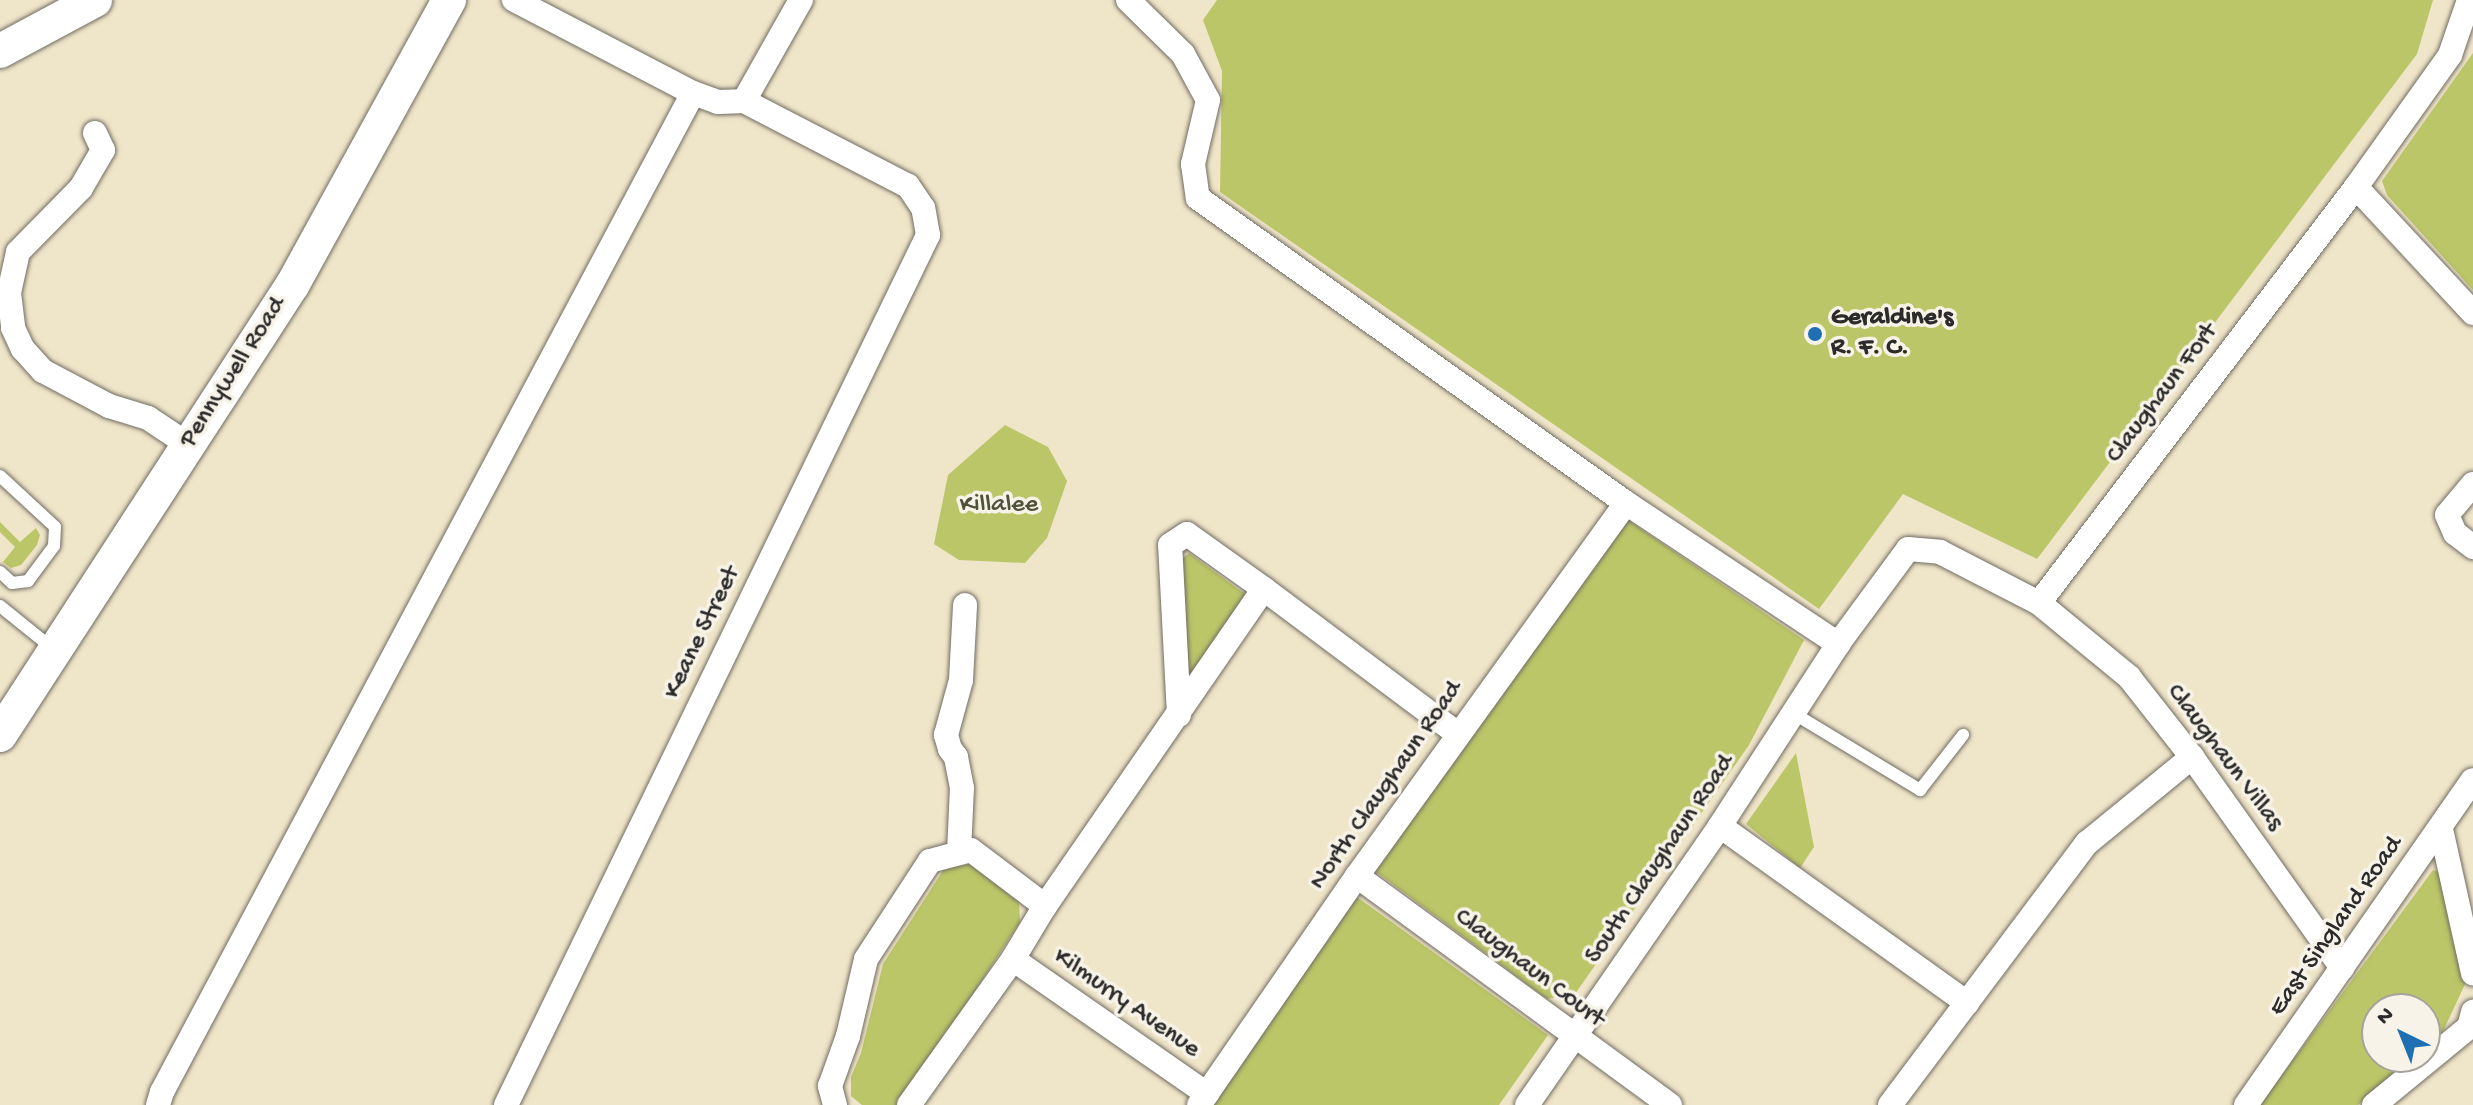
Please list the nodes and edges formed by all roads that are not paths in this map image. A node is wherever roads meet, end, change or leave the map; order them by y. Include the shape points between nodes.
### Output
1 (95, 0) edge
2 (449, 0) edge
3 (514, 0) edge
4 (801, 0) edge
5 (1128, 0) edge
6 (2469, 0) edge
7 (0, 51) edge
8 (693, 93) junction
9 (744, 101) junction
10 (95, 133) dead end
11 (2356, 187) junction
12 (9, 245) edge
13 (2473, 313) edge
14 (187, 444) junction
15 (0, 476) edge
16 (2473, 484) edge
17 (1626, 503) junction
18 (2473, 547) edge
19 (0, 573) edge
20 (1264, 589) junction
21 (2039, 603) junction
22 (965, 605) dead end
23 (0, 606) edge
24 (1838, 644) junction
25 (55, 650) junction
26 (1793, 713) junction
27 (1179, 715) junction
28 (1458, 734) junction
29 (0, 735) edge
30 (1963, 735) dead end
31 (2192, 757) junction
32 (2473, 780) edge
33 (1720, 826) junction
34 (2441, 829) junction
35 (959, 853) junction
36 (1357, 876) junction
37 (1045, 906) junction
38 (1013, 959) junction
39 (2342, 968) junction
40 (2473, 973) edge
41 (1967, 1003) junction
42 (2473, 1012) edge
43 (1574, 1039) junction
44 (1203, 1100) edge
45 (158, 1105) edge
46 (506, 1105) edge
47 (835, 1105) edge
48 (909, 1105) edge
49 (1527, 1105) edge
50 (1670, 1105) edge
51 (1890, 1105) edge
52 (2246, 1105) edge
53 (2374, 1105) edge

1 - 7 main road
2 - 14 main road, Pennywell Road via 293,284
3 - 8 street
4 - 9 street
5 - 17 street via 1183,54 1208,100 1193,164 1198,198
6 - 11 street, Claughaun Fort via 2450,55
8 - 9 street via 718,102
8 - 45 street
9 - 46 street, Keane Street via 908,186 923,208 928,235
10 - 12 street via 103,150 81,188
11 - 13 street
11 - 21 street, Claughaun Fort
12 - 14 street via 13,328 23,349 43,371 71,388 148,418
14 - 25 main road, Pennywell Road
15 - 19 lane via 55,527 54,546 28,581 12,583
16 - 18 street via 2447,515 2455,533
17 - 24 street
17 - 28 street, North Claughaun Road
20 - 27 street, Kilmurry Avenue
20 - 27 street via 1187,534 1170,545
20 - 28 street
21 - 24 street via 1940,552 1908,549
21 - 31 street, Claughaun Villas via 2129,677
22 - 35 street via 961,680 946,735 962,788
23 - 25 lane
24 - 26 street, South Claughaun Road
25 - 29 main road, Pennywell Road
26 - 30 lane via 1920,790
26 - 33 street, South Claughaun Road
27 - 37 street, Kilmurry Avenue
28 - 36 street, North Claughaun Road
31 - 39 street, Claughaun Villas
31 - 41 street via 2087,843
32 - 34 street, East Singland Road
33 - 41 street
33 - 43 street, South Claughaun Road
34 - 39 street, East Singland Road
34 - 40 street
35 - 37 street via 971,850
35 - 47 street via 930,861 866,959 830,1086
36 - 43 street, Claughaun Court
36 - 44 street, North Claughaun Road
37 - 38 street, Kilmurry Avenue
38 - 44 street, Kilmurry Avenue
38 - 48 street, Kilmurry Avenue
39 - 52 street, East Singland Road
41 - 51 street
42 - 53 street via 2469,1027
43 - 49 street, South Claughaun Road
43 - 50 street, Claughaun Court

